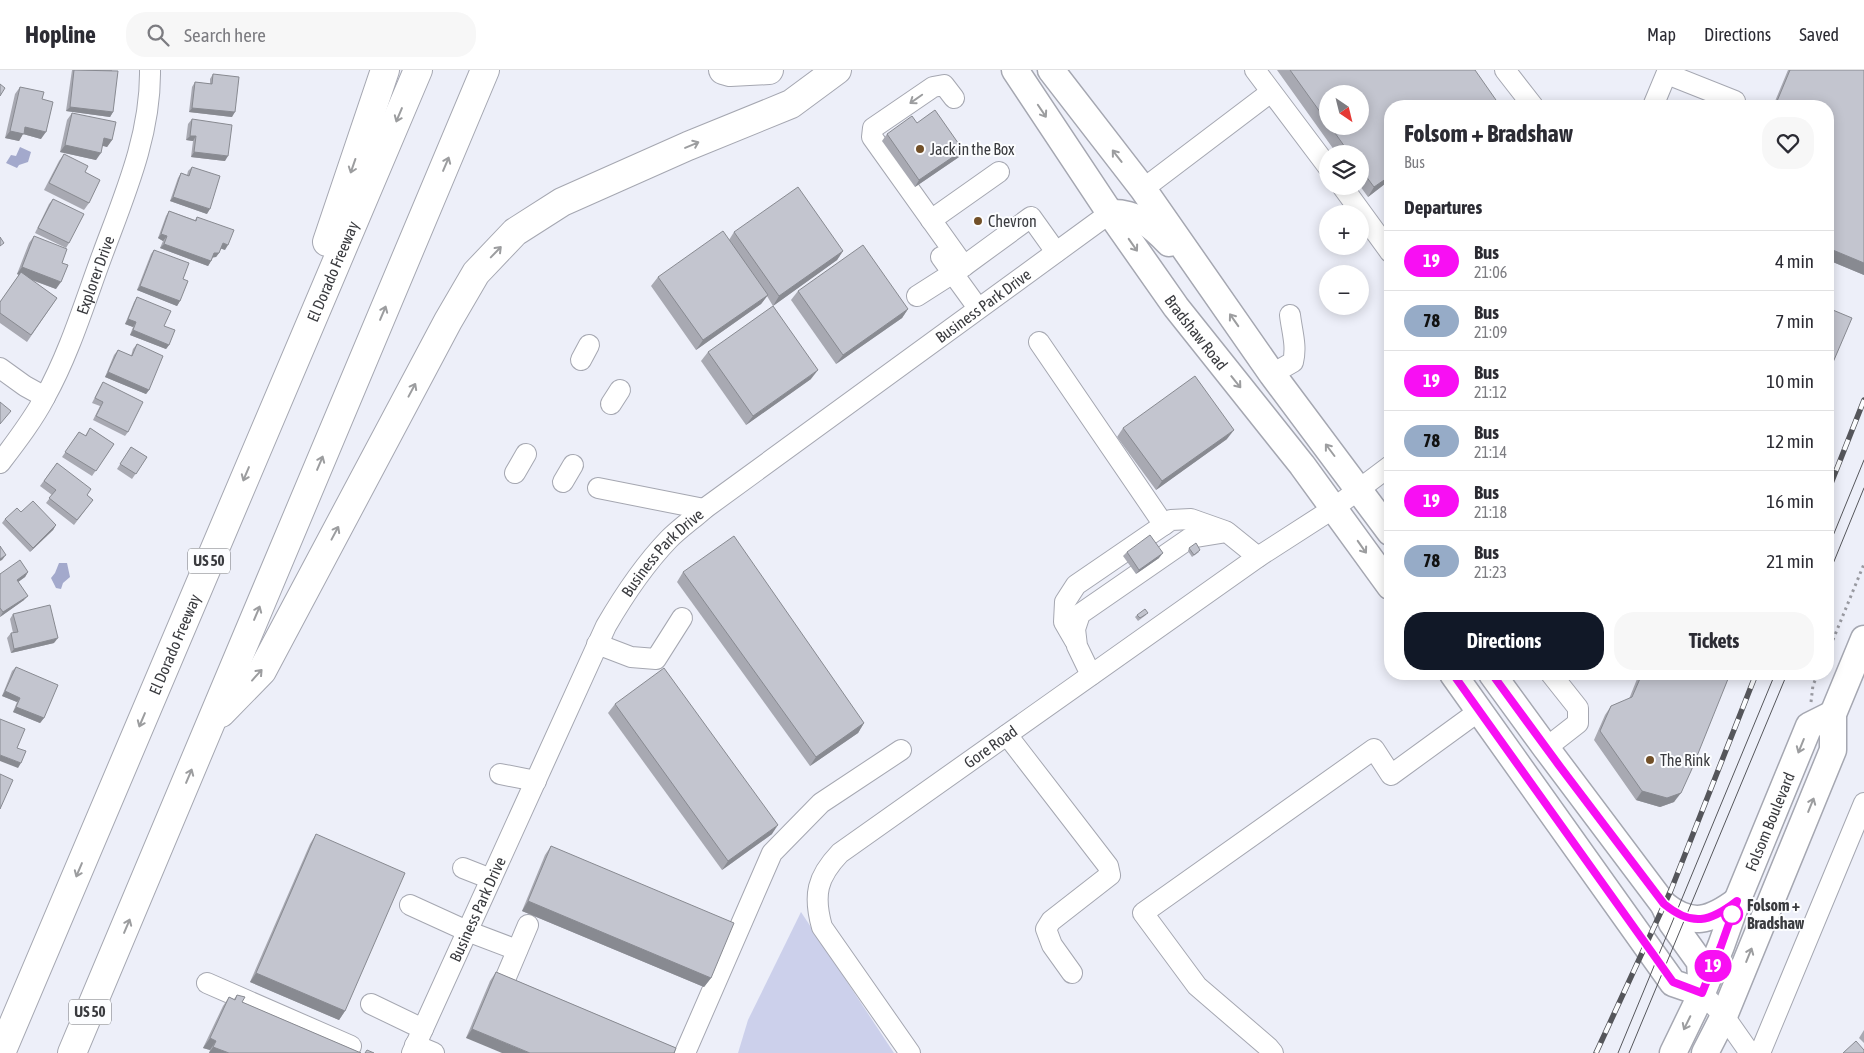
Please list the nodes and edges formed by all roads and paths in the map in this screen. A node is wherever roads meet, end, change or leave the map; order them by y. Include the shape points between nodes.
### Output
1 (150, 70) edge
2 (385, 70) edge
3 (418, 70) edge
4 (485, 70) edge
5 (722, 70) edge
6 (769, 70) edge
7 (837, 70) edge
8 (1015, 70) edge
9 (1051, 70) edge
10 (1255, 70) edge
11 (1505, 70) edge
12 (1668, 72) edge
13 (1271, 92) junction
14 (954, 98) dead end
15 (1528, 100) edge
16 (1656, 100) edge
17 (1733, 100) edge
18 (857, 139) dead end
19 (1319, 155) edge
20 (999, 172) dead end
21 (1143, 189) junction
22 (1349, 195) edge
23 (1110, 213) junction
24 (931, 220) junction
25 (1384, 244) edge
26 (1056, 252) junction
27 (958, 270) junction
28 (917, 296) dead end
29 (1217, 296) junction
30 (978, 308) junction
31 (1290, 315) dead end
32 (1039, 342) dead end
33 (0, 368) edge
34 (1272, 374) junction
35 (45, 398) junction
36 (261, 438) junction
37 (526, 454) dead end
38 (0, 462) edge
39 (1384, 471) edge
40 (515, 473) dead end
41 (598, 488) dead end
42 (1359, 490) junction
43 (704, 508) junction
44 (1334, 508) junction
45 (1384, 524) edge
46 (1164, 525) junction
47 (1227, 532) junction
48 (1258, 557) junction
49 (1864, 564) edge
50 (1384, 578) edge
51 (682, 618) dead end
52 (1834, 637) edge
53 (1864, 639) edge
54 (597, 644) junction
55 (1077, 646) junction
56 (1091, 676) junction
57 (1457, 680) edge
58 (1496, 680) edge
59 (1559, 680) edge
60 (1479, 711) junction
61 (1833, 714) junction
62 (211, 722) junction
63 (1007, 735) junction
64 (1546, 748) junction
65 (901, 750) dead end
66 (500, 774) dead end
67 (536, 781) junction
68 (1864, 802) edge
69 (463, 868) dead end
70 (491, 879) junction
71 (1737, 901) junction
72 (1664, 904) junction
73 (410, 905) dead end
74 (528, 925) dead end
75 (467, 931) junction
76 (517, 950) junction
77 (1072, 973) dead end
78 (506, 977) edge
79 (206, 983) dead end
80 (1702, 993) junction
81 (371, 1004) dead end
82 (1724, 1016) junction
83 (416, 1042) edge
84 (351, 1046) edge
85 (1, 1053) edge
86 (72, 1053) edge
87 (434, 1053) edge
88 (685, 1053) edge
89 (910, 1053) edge
90 (1273, 1053) edge
91 (1673, 1053) edge
92 (1705, 1053) edge
93 (1750, 1053) edge
94 (1760, 1053) edge

1 - 35 street, Explorer Drive via 146,116 138,154 66,350
2 -> 36 highway
3 -> 36 highway, El Dorado Freeway / US 50
62 -> 4 highway, US 50
5 - 6 highway
62 -> 7 highway via 262,671 448,321 476,273 515,232 562,202 791,104
8 -> 23 main road, Bradshaw Road
21 -> 9 main road
10 - 13 street
11 - 15 street
12 - 16 street
12 - 17 street
13 - 19 street
13 - 21 street
14 -> 24 street via 944,85 933,87 873,128 872,137
18 - 27 street
20 - 24 street
21 - 29 main road
22 - 25 street
23 - 26 street, Business Park Drive
23 - 29 main road via 1123,212 1155,229
23 -> 44 main road, Bradshaw Road via 1176,307
24 - 27 street
26 - 27 street via 1031,217
26 - 30 street, Business Park Drive
27 - 28 street
27 - 30 street
34 -> 29 main road
30 - 43 street, Business Park Drive
31 - 34 street via 1296,352 1293,362
32 - 46 street
33 - 35 street
42 -> 34 main road
35 - 38 street, Explorer Drive
36 -> 85 highway, El Dorado Freeway / US 50
37 - 40 street
39 - 42 street, Gore Road
41 - 43 street
42 - 44 street, Gore Road
42 - 45 main road
43 - 54 street, Business Park Drive via 646,565 624,595
44 - 48 street, Gore Road
44 -> 50 main road, Bradshaw Road
46 - 47 street via 1171,520 1191,519
46 - 55 street via 1076,586 1065,602 1064,622
47 - 48 street
47 - 55 street via 1190,538 1080,614 1075,629
48 - 56 street, Gore Road
49 - 52 path
51 - 54 street via 656,659 631,657
53 - 61 main road, Folsom Boulevard
54 - 67 street, Business Park Drive
55 - 56 street
56 - 63 street, Gore Road
57 - 60 main road
58 - 64 main road
59 - 64 street via 1578,708 1578,723
60 - 80 main road via 1673,982
60 - 90 street via 1391,774 1374,749 1142,913 1197,986
61 -> 71 main road, Folsom Boulevard via 1809,726
82 -> 61 main road, Folsom Boulevard via 1834,750
86 -> 62 highway, US 50
63 - 77 street via 1108,866 1110,875 1050,921 1046,929 1052,945
63 - 89 street, Gore Road via 840,853 820,881 817,910 822,927
64 - 72 main road
65 - 88 street via 821,803 772,853
66 - 67 street
67 - 70 street, Business Park Drive
68 - 94 street
69 - 70 street
70 - 75 street, Business Park Drive
71 - 72 main road via 1710,918 1676,914
71 - 80 main road, Folsom Boulevard
72 - 80 main road via 1672,923 1700,962
73 - 75 street
74 - 76 street
75 - 76 street
75 - 83 street, Business Park Drive
76 - 78 street
79 - 84 street
80 - 82 street
80 -> 91 main road, Folsom Boulevard
81 - 83 street
82 - 92 main road, Folsom Boulevard
82 - 93 street
83 - 87 street

